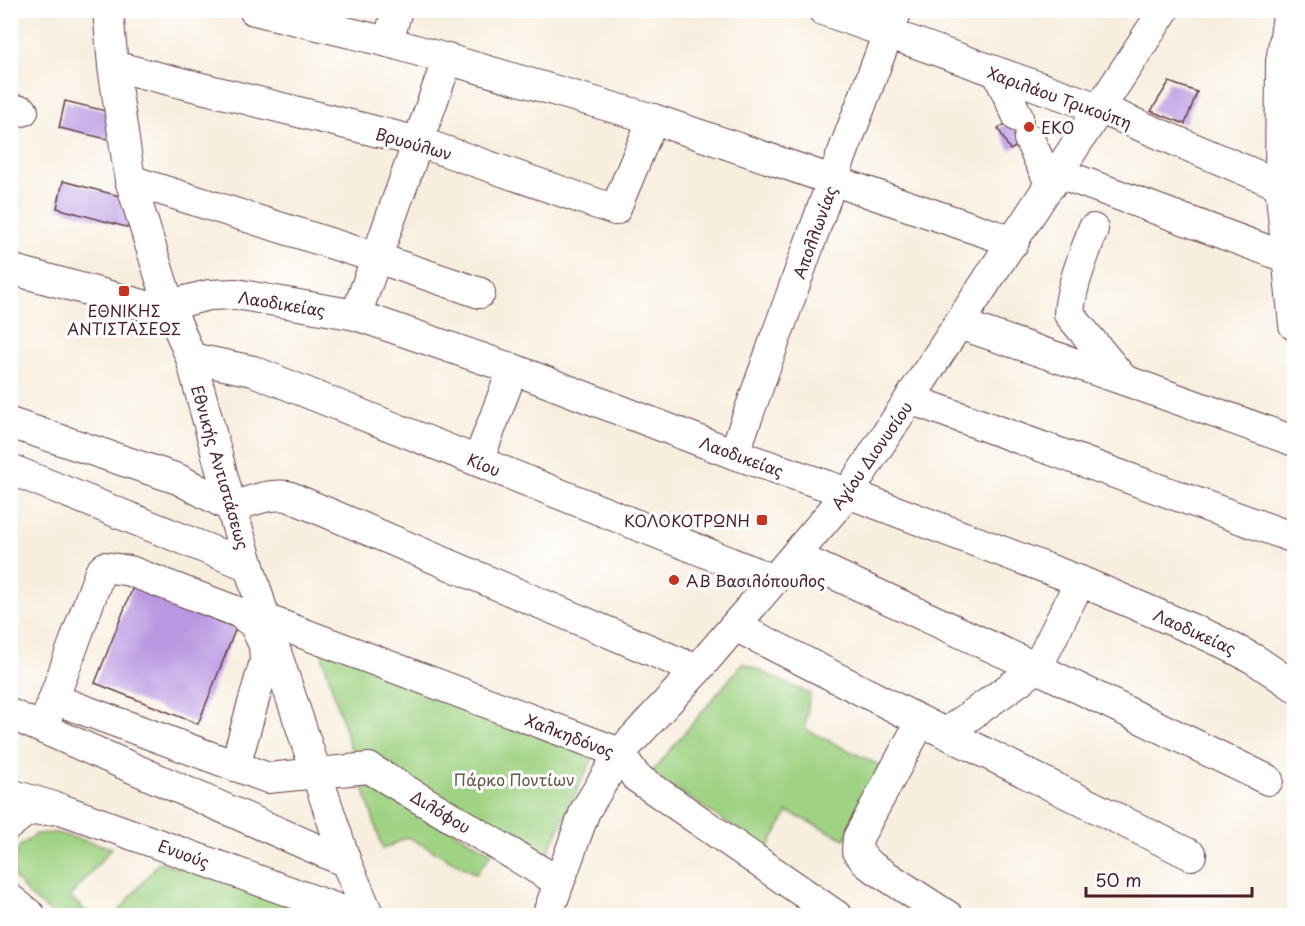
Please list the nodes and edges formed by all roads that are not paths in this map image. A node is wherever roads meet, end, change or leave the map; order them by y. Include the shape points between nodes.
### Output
1 (108, 10) edge
2 (254, 10) edge
3 (397, 10) edge
4 (823, 10) edge
5 (1164, 10) edge
6 (1289, 10) edge
7 (892, 22) edge
8 (388, 42) junction
9 (448, 58) junction
10 (1288, 65) edge
11 (113, 66) junction
12 (998, 74) junction
13 (1101, 109) junction
14 (653, 119) junction
15 (419, 142) junction
16 (1055, 179) junction
17 (130, 180) junction
18 (832, 181) junction
19 (1287, 188) edge
20 (1093, 229) dead end
21 (1014, 242) junction
22 (378, 258) junction
23 (1288, 258) junction
24 (10, 269) edge
25 (480, 293) dead end
26 (169, 305) junction
27 (1294, 308) edge
28 (356, 315) junction
29 (959, 324) junction
30 (191, 358) junction
31 (513, 369) junction
32 (1124, 380) junction
33 (910, 399) junction
34 (10, 423) edge
35 (1294, 441) edge
36 (734, 454) junction
37 (478, 461) junction
38 (14, 478) edge
39 (848, 493) junction
40 (231, 507) junction
41 (1294, 538) edge
42 (795, 556) junction
43 (249, 566) junction
44 (774, 580) junction
45 (1080, 581) junction
46 (265, 619) junction
47 (735, 626) junction
48 (1037, 668) junction
49 (697, 670) junction
50 (1294, 686) edge
51 (54, 699) junction
52 (10, 714) edge
53 (934, 727) junction
54 (44, 728) junction
55 (620, 753) junction
56 (235, 766) junction
57 (316, 774) junction
58 (1268, 780) dead end
59 (10, 794) edge
60 (62, 809) junction
61 (10, 824) edge
62 (1191, 855) dead end
63 (346, 862) junction
64 (559, 882) junction
65 (10, 899) edge
66 (833, 914) edge
67 (31, 915) edge
68 (357, 915) edge
69 (369, 915) edge
70 (547, 915) edge
71 (948, 915) edge

1 - 11 street, Εθνικής Αντιστάσεως
2 - 8 street
3 - 8 street
4 - 7 street, Χαριλάου Τρικούπη
5 - 13 street, Αγίου Διονυσίου
6 - 10 street
7 - 12 street, Χαριλάου Τρικούπη
7 - 18 street, Απολλωνίας
8 - 9 street
9 - 14 street
9 - 15 street
10 - 19 street
11 - 15 street, Βρυούλων
11 - 17 street, Εθνικής Αντιστάσεως
12 - 13 street, Χαριλάου Τρικούπη
12 - 16 street via 1023,128
13 - 16 street, Αγίου Διονυσίου
13 - 19 street, Χαριλάου Τρικούπη
14 - 15 street, Βρυούλων via 615,210
14 - 18 street
15 - 22 street
16 - 21 street, Αγίου Διονυσίου
16 - 23 street
17 - 22 street
17 - 26 street, Εθνικής Αντιστάσεως
18 - 21 street
18 - 36 street, Απολλωνίας
19 - 23 street
20 - 32 street via 1074,282 1068,314
21 - 29 street, Αγίου Διονυσίου
22 - 25 street
22 - 28 street
23 - 27 street
24 - 26 street, Λαοδικείας via 143,305
26 - 28 street, Λαοδικείας via 209,295 236,294
26 - 30 street, Εθνικής Αντιστάσεως
28 - 31 street, Λαοδικείας
29 - 32 street
29 - 33 street, Αγίου Διονυσίου
30 - 37 street, Κίου via 253,371
30 - 40 street, Εθνικής Αντιστάσεως
31 - 36 street, Λαοδικείας
31 - 37 street
32 - 35 street
33 - 39 street, Αγίου Διονυσίου
33 - 41 street
34 - 40 street via 178,479
36 - 39 street, Λαοδικείας
37 - 44 street, Κίου
38 - 43 street
39 - 42 street, Αγίου Διονυσίου
39 - 45 street, Λαοδικείας
40 - 43 street, Εθνικής Αντιστάσεως
40 - 49 street via 265,497 288,496
42 - 44 street, Αγίου Διονυσίου
42 - 48 street
43 - 46 street, Εθνικής Αντιστάσεως
44 - 47 street, Αγίου Διονυσίου
45 - 48 street
45 - 50 street, Λαοδικείας via 1213,638
46 - 55 street, Χαλκηδόνος
46 - 57 street, Εθνικής Αντιστάσεως
47 - 49 street, Αγίου Διονυσίου
47 - 53 street
48 - 53 street
48 - 58 street
49 - 55 street, Αγίου Διονυσίου
51 - 54 street
51 - 56 street, Διλόφου
51 - 56 street via 100,572 105,567 130,571 238,612 254,624 264,645 265,661
52 - 54 street
53 - 62 street
53 - 71 street via 858,838 857,850 868,864
54 - 63 street
55 - 64 street, Αγίου Διονυσίου via 585,811
55 - 66 street, Χαλκηδόνος via 636,777
56 - 57 street, Διλόφου via 268,778
57 - 63 street, Εθνικής Αντιστάσεως
57 - 64 street, Διλόφου via 369,768
59 - 60 street, Ενυούς
60 - 61 street via 26,812
60 - 68 street, Ενυούς
63 - 69 street, Εθνικής Αντιστάσεως
64 - 70 street, Αγίου Διονυσίου
65 - 67 street

